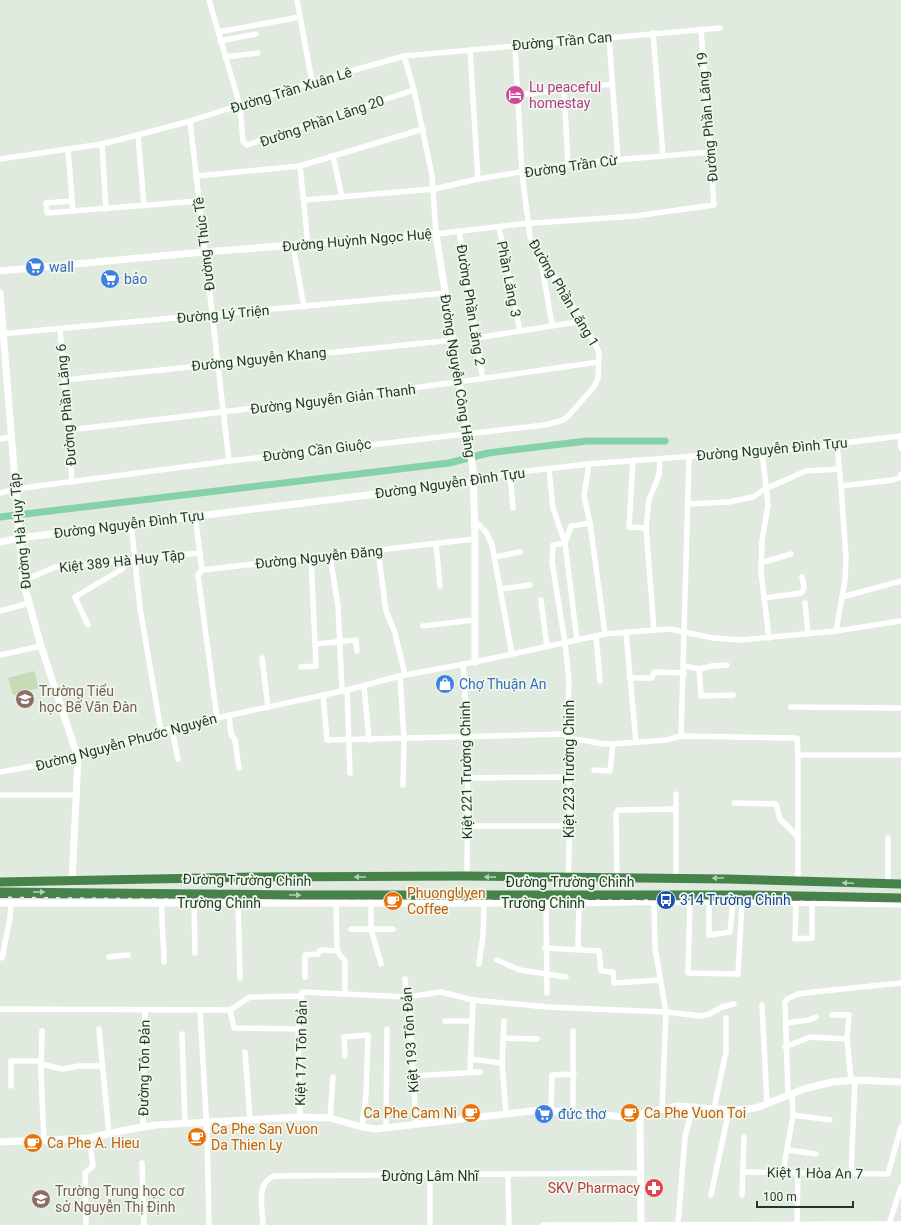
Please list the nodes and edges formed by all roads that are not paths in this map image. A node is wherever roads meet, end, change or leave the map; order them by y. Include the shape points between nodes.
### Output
1 (210, 0) edge
2 (297, 0) edge
3 (300, 17) junction
4 (720, 28) dead end
5 (700, 29) junction
6 (218, 32) junction
7 (653, 33) junction
8 (256, 34) dead end
9 (608, 37) junction
10 (220, 40) junction
11 (515, 46) junction
12 (470, 50) junction
13 (258, 53) dead end
14 (404, 56) junction
15 (225, 57) junction
16 (312, 82) junction
17 (612, 84) junction
18 (414, 90) junction
19 (564, 91) junction
20 (518, 95) junction
21 (240, 106) junction
22 (190, 121) junction
23 (422, 129) junction
24 (138, 135) junction
25 (102, 144) junction
26 (68, 150) junction
27 (710, 152) junction
28 (333, 156) junction
29 (663, 156) junction
30 (0, 159) edge
31 (618, 160) junction
32 (568, 164) junction
33 (300, 166) junction
34 (522, 173) junction
35 (196, 176) junction
36 (478, 179) junction
37 (434, 189) junction
38 (342, 197) junction
39 (305, 200) junction
40 (72, 201) junction
41 (199, 201) junction
42 (714, 205) joint
43 (144, 206) junction
44 (106, 209) junction
45 (73, 211) junction
46 (529, 223) junction
47 (499, 227) junction
48 (459, 231) junction
49 (436, 234) junction
50 (308, 245) junction
51 (293, 246) junction
52 (204, 252) junction
53 (541, 258) junction
54 (0, 271) edge
55 (0, 293) edge
56 (446, 293) junction
57 (304, 307) junction
58 (213, 314) junction
59 (583, 321) junction
60 (552, 325) junction
61 (60, 329) junction
62 (520, 331) junction
63 (2, 334) edge
64 (476, 338) junction
65 (454, 340) junction
66 (598, 362) junction
67 (218, 364) junction
68 (483, 379) junction
69 (64, 380) junction
70 (460, 382) junction
71 (224, 413) junction
72 (68, 430) junction
73 (468, 432) junction
74 (901, 436) edge
75 (11, 437) junction
76 (0, 440) edge
77 (837, 444) junction
78 (901, 448) edge
79 (762, 451) junction
80 (689, 457) junction
81 (660, 459) junction
82 (633, 460) junction
83 (229, 461) junction
84 (589, 464) junction
85 (549, 469) junction
86 (839, 469) junction
87 (510, 473) junction
88 (901, 474) edge
89 (72, 482) junction
90 (474, 482) junction
91 (841, 486) junction
92 (15, 489) junction
93 (765, 489) junction
94 (0, 493) edge
95 (689, 504) junction
96 (513, 508) dead end
97 (195, 515) junction
98 (475, 521) junction
99 (131, 523) junction
100 (590, 523) junction
101 (646, 528) junction
102 (19, 538) junction
103 (475, 539) junction
104 (0, 542) edge
105 (565, 543) junction
106 (436, 544) junction
107 (378, 551) junction
108 (520, 552) dead end
109 (200, 553) junction
110 (791, 554) dead end
111 (330, 556) junction
112 (495, 557) junction
113 (311, 558) junction
114 (134, 559) junction
115 (124, 560) junction
116 (761, 563) junction
117 (202, 570) junction
118 (802, 576) dead end
119 (23, 581) junction
120 (901, 581) edge
121 (530, 585) dead end
122 (440, 586) dead end
123 (500, 589) junction
124 (842, 597) junction
125 (764, 598) junction
126 (541, 600) dead end
127 (29, 603) junction
128 (805, 603) dead end
129 (0, 611) edge
130 (474, 620) junction
131 (901, 621) edge
132 (88, 625) dead end
133 (423, 626) dead end
134 (654, 630) junction
135 (626, 632) junction
136 (684, 632) junction
137 (836, 632) junction
138 (605, 634) junction
139 (808, 634) junction
140 (596, 636) junction
141 (769, 638) junction
142 (577, 640) junction
143 (340, 641) junction
144 (565, 643) junction
145 (316, 644) junction
146 (41, 646) junction
147 (547, 647) junction
148 (357, 651) dead end
149 (512, 654) junction
150 (0, 655) edge
151 (262, 658) dead end
152 (475, 662) junction
153 (463, 664) junction
154 (727, 665) dead end
155 (301, 667) dead end
156 (684, 669) junction
157 (699, 670) junction
158 (402, 676) junction
159 (629, 678) junction
160 (600, 681) dead end
161 (364, 686) junction
162 (344, 691) junction
163 (323, 695) junction
164 (733, 695) dead end
165 (268, 706) junction
166 (791, 708) dead end
167 (901, 708) edge
168 (229, 715) junction
169 (217, 718) junction
170 (172, 729) junction
171 (161, 731) junction
172 (681, 736) junction
173 (468, 737) junction
174 (568, 737) junction
175 (404, 739) junction
176 (349, 740) junction
177 (369, 740) junction
178 (636, 742) junction
179 (613, 744) junction
180 (798, 755) junction
181 (901, 755) edge
182 (78, 758) junction
183 (178, 759) dead end
184 (239, 768) dead end
185 (594, 770) dead end
186 (0, 772) edge
187 (350, 773) dead end
188 (569, 777) junction
189 (468, 778) junction
190 (403, 785) dead end
191 (676, 794) dead end
192 (0, 795) edge
193 (76, 795) junction
194 (734, 803) dead end
195 (676, 808) junction
196 (467, 826) junction
197 (570, 826) junction
198 (798, 837) junction
199 (888, 838) dead end
200 (467, 876) junction
201 (278, 877) junction
202 (568, 877) junction
203 (616, 878) junction
204 (676, 878) junction
205 (737, 879) junction
206 (798, 881) junction
207 (0, 882) edge
208 (72, 882) junction
209 (869, 884) junction
210 (888, 884) junction
211 (901, 884) edge
212 (0, 892) edge
213 (278, 895) junction
214 (568, 896) junction
215 (869, 898) junction
216 (901, 898) edge
217 (737, 900) junction
218 (709, 901) junction
219 (690, 902) junction
220 (0, 903) edge
221 (12, 903) junction
222 (162, 903) junction
223 (194, 903) junction
224 (238, 903) junction
225 (336, 903) junction
226 (371, 903) junction
227 (484, 903) junction
228 (546, 903) junction
229 (579, 903) junction
230 (654, 903) junction
231 (796, 904) junction
232 (812, 904) junction
233 (901, 904) edge
234 (372, 929) junction
235 (393, 929) dead end
236 (351, 930) dead end
237 (545, 948) junction
238 (578, 949) junction
239 (337, 951) junction
240 (195, 953) dead end
241 (128, 955) dead end
242 (109, 957) dead end
243 (2, 958) dead end
244 (497, 960) dead end
245 (164, 962) dead end
246 (381, 964) dead end
247 (479, 964) dead end
248 (546, 975) junction
249 (305, 977) dead end
250 (566, 977) dead end
251 (240, 978) dead end
252 (405, 979) dead end
253 (660, 980) junction
254 (901, 983) edge
255 (345, 993) junction
256 (547, 993) dead end
257 (301, 996) junction
258 (408, 997) junction
259 (473, 1000) junction
260 (734, 1004) dead end
261 (762, 1005) dead end
262 (0, 1009) edge
263 (145, 1010) junction
264 (200, 1010) junction
265 (230, 1010) junction
266 (666, 1012) junction
267 (832, 1015) dead end
268 (816, 1017) dead end
269 (726, 1018) dead end
270 (445, 1020) dead end
271 (472, 1021) junction
272 (504, 1021) dead end
273 (786, 1023) junction
274 (99, 1029) dead end
275 (299, 1029) junction
276 (387, 1029) dead end
277 (42, 1031) dead end
278 (573, 1031) dead end
279 (182, 1034) dead end
280 (503, 1038) junction
281 (537, 1039) dead end
282 (847, 1039) junction
283 (786, 1047) junction
284 (245, 1052) dead end
285 (344, 1056) dead end
286 (470, 1059) junction
287 (41, 1062) junction
288 (502, 1063) junction
289 (102, 1066) junction
290 (470, 1072) junction
291 (480, 1072) dead end
292 (574, 1074) junction
293 (412, 1076) junction
294 (333, 1077) dead end
295 (853, 1080) junction
296 (901, 1082) edge
297 (11, 1086) dead end
298 (790, 1094) junction
299 (767, 1104) junction
300 (693, 1106) junction
301 (714, 1108) junction
302 (551, 1109) junction
303 (662, 1110) junction
304 (729, 1110) junction
305 (573, 1111) junction
306 (506, 1113) junction
307 (793, 1115) junction
308 (300, 1116) junction
309 (640, 1116) junction
310 (330, 1118) junction
311 (250, 1120) junction
312 (830, 1120) dead end
313 (207, 1122) junction
314 (185, 1124) junction
315 (416, 1124) junction
316 (143, 1126) junction
317 (362, 1127) junction
318 (386, 1128) junction
319 (901, 1128) edge
320 (109, 1134) junction
321 (744, 1137) dead end
322 (89, 1138) junction
323 (44, 1141) junction
324 (0, 1142) edge
325 (788, 1150) junction
326 (816, 1154) dead end
327 (142, 1163) dead end
328 (743, 1172) junction
329 (783, 1172) junction
330 (798, 1172) junction
331 (641, 1173) junction
332 (851, 1173) junction
333 (430, 1176) junction
334 (508, 1176) junction
335 (901, 1187) edge
336 (711, 1195) dead end
337 (742, 1195) dead end
338 (641, 1224) edge
339 (678, 1224) junction
340 (797, 1224) edge
341 (889, 1224) edge
342 (901, 1224) edge
343 (86, 1225) edge
344 (144, 1225) edge
345 (209, 1225) edge
346 (263, 1225) edge
347 (430, 1225) edge
348 (510, 1225) edge
349 (543, 1225) edge

1 - 6 street
2 - 3 street
3 - 6 street
3 - 16 street
4 - 5 street, Đường Trần Can
5 - 7 street, Đường Trần Can
5 - 27 street, Đường Phần Lăng 19
6 - 10 street
7 - 9 street, Đường Trần Can
7 - 29 street
8 - 10 street
9 - 11 street, Đường Trần Can
9 - 17 street
10 - 15 street
11 - 12 street, Đường Trần Can
11 - 20 street, Đường Phần Lăng 1
12 - 14 street, Đường Trần Can
12 - 36 street
13 - 15 street
14 - 16 street, Đường Trần Xuân Lê
14 - 18 street
15 - 21 street
16 - 21 street, Đường Trần Xuân Lê
17 - 19 street
17 - 31 street
18 - 21 street, Đường Phần Lăng 20 via 251,145 244,144 243,141
18 - 23 street
19 - 20 street
19 - 32 street
20 - 34 street, Đường Phần Lăng 1
21 - 22 street, Đường Trần Xuân Lê
22 - 24 street, Đường Trần Xuân Lê
22 - 35 street, Đường Thúc Tề
23 - 28 street
23 - 37 street
24 - 25 street, Đường Trần Xuân Lê
24 - 43 street
25 - 26 street, Đường Trần Xuân Lê
25 - 44 street
26 - 30 street, Đường Trần Xuân Lê
26 - 40 street
27 - 29 street, Đường Trần Cừ
27 - 42 street, Đường Phần Lăng 19
28 - 33 street
28 - 38 street
29 - 31 street, Đường Trần Cừ
31 - 32 street, Đường Trần Cừ
32 - 34 street, Đường Trần Cừ
33 - 35 street
33 - 39 street
34 - 36 street, Đường Trần Cừ
34 - 46 street, Đường Phần Lăng 1
35 - 41 street, Đường Thúc Tề
36 - 37 street, Đường Trần Cừ
37 - 38 street, Đường Trần Cừ
37 - 49 street
38 - 39 street, Đường Trần Cừ
39 - 50 street
40 - 45 street
40 - 45 street via 46,203 47,213
41 - 43 street
41 - 52 street, Đường Thúc Tề
42 - 46 street, Đường Huỳnh Ngọc Huệ via 635,216
43 - 44 street
44 - 45 street
46 - 47 street, Đường Huỳnh Ngọc Huệ
46 - 53 street, Đường Phần Lăng 1 via 530,237
47 - 48 street, Đường Huỳnh Ngọc Huệ
47 - 62 street, Phần Lăng 3
48 - 49 street, Đường Huỳnh Ngọc Huệ
48 - 64 street, Đường Phần Lăng 2
49 - 50 street, Đường Huỳnh Ngọc Huệ
49 - 56 street, Đường Nguyễn Công Hãng
50 - 51 street, Đường Huỳnh Ngọc Huệ
51 - 52 street, Đường Huỳnh Ngọc Huệ
51 - 57 street
52 - 54 street, Đường Huỳnh Ngọc Huệ
52 - 58 street, Đường Thúc Tề
53 - 59 street, Đường Phần Lăng 1
53 - 60 street
55 - 63 street, Đường Hà Huy Tập
56 - 57 street, Đường Lý Triện
56 - 65 street, Đường Nguyễn Công Hãng
57 - 58 street, Đường Lý Triện
58 - 61 street, Đường Lý Triện
58 - 67 street, Đường Thúc Tề
59 - 60 street
59 - 66 street, Đường Phần Lăng 1 via 599,352
60 - 62 street
61 - 63 street, Đường Lý Triện
61 - 69 street, Đường Phần Lăng 6
62 - 64 street
63 - 75 street, Đường Hà Huy Tập
64 - 68 street, Đường Phần Lăng 2
65 - 67 street, Đường Nguyễn Khang
65 - 70 street, Đường Nguyễn Công Hãng
66 - 68 street, Đường Nguyễn Giản Thanh
66 - 73 street, Đường Cần Giuộc via 598,378 594,387 578,407 563,420
67 - 69 street, Đường Nguyễn Khang
67 - 71 street, Đường Thúc Tề
68 - 70 street, Đường Nguyễn Giản Thanh
69 - 72 street, Đường Phần Lăng 6
70 - 71 street, Đường Nguyễn Giản Thanh
70 - 73 street, Đường Nguyễn Công Hãng
71 - 72 street, Đường Nguyễn Giản Thanh
71 - 83 street, Đường Thúc Tề
72 - 89 street, Đường Phần Lăng 6
73 - 83 street, Đường Cần Giuộc
73 - 90 street, Đường Nguyễn Công Hãng
74 - 77 street, Đường Nguyễn Đình Tựu
74 - 78 street
75 - 76 street
75 - 92 street, Đường Hà Huy Tập
77 - 79 street, Đường Nguyễn Đình Tựu
77 - 86 street
79 - 80 street, Đường Nguyễn Đình Tựu
79 - 93 street
80 - 81 street, Đường Nguyễn Đình Tựu
80 - 95 street
81 - 82 street, Đường Nguyễn Đình Tựu
81 - 101 street via 660,475 649,500
82 - 84 street, Đường Nguyễn Đình Tựu
82 - 101 street via 629,527
83 - 89 street, Đường Cần Giuộc
84 - 85 street, Đường Nguyễn Đình Tựu
84 - 100 street via 584,496
85 - 87 street, Đường Nguyễn Đình Tựu
85 - 105 street via 552,508
86 - 91 street
86 - 93 street via 806,471
87 - 90 street, Đường Nguyễn Đình Tựu
87 - 96 street
88 - 91 street via 893,480
89 - 92 street, Đường Cần Giuộc
90 - 97 street, Đường Nguyễn Đình Tựu
90 - 98 street, Đường Nguyễn Công Hãng
91 - 124 street via 846,558
92 - 94 street, Đường Cần Giuộc
92 - 102 street, Đường Hà Huy Tập
93 - 95 street via 747,499
93 - 116 street via 768,505
95 - 136 street
97 - 99 street, Đường Nguyễn Đình Tựu
97 - 109 street
98 - 103 street, Đường Nguyễn Công Hãng
98 - 112 street via 490,538
99 - 102 street, Đường Nguyễn Đình Tựu
99 - 114 street
100 - 105 street via 571,526
100 - 138 street
101 - 134 street
102 - 104 street, Đường Nguyễn Đình Tựu
102 - 119 street, Đường Hà Huy Tập
103 - 106 street, Đường Nguyễn Đăng
103 - 130 street, Đường Nguyễn Công Hãng
105 - 142 street
105 - 144 street, Kiệt 223 Trường Chinh via 553,545 552,562
106 - 107 street, Đường Nguyễn Đăng
106 - 122 street
107 - 111 street, Đường Nguyễn Đăng
107 - 158 street via 386,611 395,633
108 - 112 street
109 - 114 street, Kiệt 389 Hà Huy Tập
109 - 117 street
110 - 116 street
111 - 113 street, Đường Nguyễn Đăng
111 - 143 street
112 - 123 street
113 - 117 street, Đường Nguyễn Đăng
113 - 145 street
114 - 115 street, Kiệt 389 Hà Huy Tập
114 - 171 street
115 - 119 street, Kiệt 389 Hà Huy Tập via 55,567
115 - 132 street via 125,566 122,569 75,597
116 - 125 street
117 - 169 street via 198,575
118 - 125 street via 804,588 800,593
119 - 127 street, Đường Hà Huy Tập
120 - 124 street
121 - 123 street
123 - 149 street
124 - 137 street
125 - 141 street
126 - 147 street
127 - 129 street
127 - 146 street, Đường Hà Huy Tập
128 - 139 street
130 - 133 street
130 - 152 street, Đường Nguyễn Công Hãng
131 - 137 street, Đường Nguyễn Phước Nguyên
134 - 135 street, Đường Nguyễn Phước Nguyên
134 - 136 street, Đường Nguyễn Phước Nguyên via 670,629
135 - 138 street, Đường Nguyễn Phước Nguyên
135 - 159 street
136 - 141 street, Đường Nguyễn Phước Nguyên via 740,640
136 - 156 street
137 - 139 street, Đường Nguyễn Phước Nguyên
138 - 140 street, Đường Nguyễn Phước Nguyên
139 - 141 street, Đường Nguyễn Phước Nguyên
140 - 142 street, Đường Nguyễn Phước Nguyên
140 - 160 street
142 - 144 street, Đường Nguyễn Phước Nguyên
143 - 145 street
143 - 148 street via 356,640
143 - 162 street
144 - 147 street, Đường Nguyễn Phước Nguyên
144 - 174 street, Kiệt 223 Trường Chinh via 569,681
145 - 155 street via 316,666
146 - 150 street
146 - 182 street, Đường Hà Huy Tập
147 - 149 street, Đường Nguyễn Phước Nguyên
149 - 152 street, Đường Nguyễn Phước Nguyên
151 - 165 street
152 - 153 street, Đường Nguyễn Phước Nguyên
153 - 158 street, Đường Nguyễn Phước Nguyên
153 - 173 street, Kiệt 221 Trường Chinh
154 - 157 street
156 - 157 street
156 - 159 street via 654,672 652,678
156 - 172 street
157 - 164 street via 702,696
158 - 161 street, Đường Nguyễn Phước Nguyên
158 - 175 street
159 - 178 street
161 - 162 street, Đường Nguyễn Phước Nguyên
161 - 177 street
162 - 163 street, Đường Nguyễn Phước Nguyên
162 - 176 street
163 - 165 street, Đường Nguyễn Phước Nguyên
163 - 176 street via 327,740
165 - 168 street, Đường Nguyễn Phước Nguyên
166 - 167 street
168 - 169 street, Đường Nguyễn Phước Nguyên
168 - 184 street, Đường Nguyễn Phước Nguyên
169 - 170 street, Đường Nguyễn Phước Nguyên
170 - 171 street, Đường Nguyễn Phước Nguyên
170 - 183 street
171 - 182 street, Đường Nguyễn Phước Nguyên
172 - 178 street
172 - 180 street via 792,737 797,739
173 - 174 street
173 - 175 street
173 - 189 street, Kiệt 221 Trường Chinh
174 - 179 street via 599,745
174 - 188 street, Kiệt 223 Trường Chinh
175 - 177 street
175 - 190 street
176 - 177 street
176 - 187 street
178 - 179 street
179 - 185 street via 610,771
180 - 181 street
180 - 198 street
182 - 186 street, Đường Nguyễn Phước Nguyên
182 - 193 street, Đường Hà Huy Tập
188 - 189 street
188 - 197 street, Kiệt 223 Trường Chinh
189 - 196 street, Kiệt 221 Trường Chinh
191 - 195 street
192 - 193 street
193 - 208 street, Đường Hà Huy Tập
194 - 198 street via 776,804 780,819
195 - 203 street via 618,810
195 - 204 street
196 - 197 street
196 - 200 street, Kiệt 221 Trường Chinh
197 - 202 street, Kiệt 223 Trường Chinh
198 - 206 street
199 - 210 street
200 -> 201 highway, Đường Trường Chinh
202 -> 200 highway, Đường Trường Chinh
201 - 208 highway, Đường Trường Chinh
201 - 213 highway
202 - 203 highway, Đường Trường Chinh
202 - 214 street, Kiệt 223 Trường Chinh
203 - 204 highway, Đường Trường Chinh
205 -> 204 highway, Đường Trường Chinh
205 - 206 highway, Đường Trường Chinh
205 - 217 highway
209 -> 206 highway, Đường Trường Chinh
207 - 208 highway, Đường Trường Chinh
209 - 210 highway, Đường Trường Chinh
209 - 215 highway
210 - 211 highway, Đường Trường Chinh
212 -> 213 highway, Đường Trường Chinh
213 -> 214 highway, Đường Trường Chinh
214 - 217 highway, Đường Trường Chinh
215 - 216 highway, Đường Trường Chinh
215 - 217 highway, Đường Trường Chinh
217 - 218 street, Trường Chinh
217 - 218 street via 730,932 709,936
217 - 219 street via 738,974 688,973
217 - 231 street, Trường Chinh
218 - 219 street, Trường Chinh
219 - 230 street, Trường Chinh
220 - 221 street
221 - 222 street, Trường Chinh
221 - 243 street
222 - 223 street, Trường Chinh
222 - 245 street
223 - 224 street, Trường Chinh
223 - 240 street
224 - 225 street, Trường Chinh
224 - 251 street
225 - 226 street, Trường Chinh
225 - 239 street
226 - 227 street, Trường Chinh
226 - 234 street
227 - 228 street, Trường Chinh
227 - 247 street
228 - 229 street, Trường Chinh
228 - 237 street, Đường Trường Chinh
229 - 230 street, Trường Chinh
229 - 238 street, Đường Trường Chinh
230 - 253 street via 655,948
231 - 232 street, Trường Chinh
231 - 232 street via 795,939 812,938
232 - 233 street, Trường Chinh
234 - 235 street
234 - 236 street
234 - 246 street
237 - 238 street
237 - 248 street, Đường Trường Chinh
238 - 253 street via 599,951 601,971 613,972 614,983
239 - 249 street via 321,950 318,954 304,955
239 - 255 street via 346,961
241 - 242 street
244 - 248 street via 520,970
248 - 250 street
248 - 256 street, Đường Trường Chinh
252 - 258 street, Kiệt 193 Tôn Đản
253 - 266 street
254 - 273 street via 798,994 787,999
255 - 257 street, Kiệt 171 Tôn Đản via 302,992
255 - 258 street, Kiệt 171 Tôn Đản
257 - 265 street via 250,997
257 - 275 street, Kiệt 171 Tôn Đản
258 - 259 street, Kiệt 171 Tôn Đản via 441,992
258 - 293 street, Kiệt 193 Tôn Đản
259 - 266 street, Kiệt 171 Tôn Đản via 547,1007
259 - 271 street
260 - 266 street, Kiệt 171 Tôn Đản via 705,1015
261 - 299 street
262 - 263 street
263 - 264 street
263 - 316 street, Đường Tôn Đản
264 - 265 street
264 - 313 street
265 - 275 street via 234,1028
266 - 303 street
267 - 282 street via 849,1015
268 - 273 street
269 - 301 street via 726,1052
270 - 271 street
271 - 286 street
272 - 280 street
273 - 283 street
274 - 289 street
275 - 308 street, Kiệt 171 Tôn Đản
276 - 318 street
277 - 287 street
278 - 292 street
279 - 314 street
280 - 281 street
280 - 288 street
282 - 283 street via 810,1037
282 - 295 street
283 - 298 street
284 - 311 street
285 - 317 street via 344,1037 368,1035
286 - 288 street
286 - 290 street
287 - 289 street via 62,1069
287 - 297 street via 11,1061
287 - 323 street
288 - 306 street
289 - 320 street
290 - 291 street
290 - 293 street
292 - 302 street via 552,1075
292 - 305 street
293 - 315 street, Kiệt 193 Tôn Đản
294 - 310 street
295 - 296 street, Đường Tôn Đản
295 - 298 street, Đường Tôn Đản via 817,1085
295 - 332 street
298 - 299 street, Đường Tôn Đản
298 - 307 street
299 - 304 street, Đường Tôn Đản via 749,1109
300 - 301 street, Đường Tôn Đản
300 - 303 street, Đường Tôn Đản
300 - 339 street via 684,1137
301 - 304 street, Đường Tôn Đản
302 - 305 street, Đường Tôn Đản
302 - 306 street, Đường Tôn Đản
303 - 309 street, Đường Tôn Đản
304 - 336 street
305 - 309 street, Đường Tôn Đản via 618,1117
306 - 315 street, Đường Tôn Đản
307 - 312 street
307 - 325 street
308 - 310 street, Đường Tôn Đản
308 - 311 street, Đường Tôn Đản
309 - 331 street
310 - 317 street, Đường Tôn Đản
311 - 313 street, Đường Tôn Đản
313 - 314 street, Đường Tôn Đản
313 - 345 street
314 - 316 street, Đường Tôn Đản
315 - 318 street, Đường Tôn Đản
316 - 320 street, Đường Tôn Đản
317 - 318 street, Đường Tôn Đản
319 - 332 street, Kiệt 1 Hòa An 7 via 888,1174
320 - 322 street, Đường Tôn Đản
321 - 328 street
322 - 323 street, Đường Tôn Đản
322 - 343 street via 92,1166 85,1173
323 - 324 street, Đường Tôn Đản
325 - 326 street
325 - 329 street
327 - 344 street
328 - 329 street, Kiệt 1 Hòa An 7
328 - 337 street
329 - 330 street, Kiệt 1 Hòa An 7
330 - 332 street, Kiệt 1 Hòa An 7
330 - 340 street
331 - 334 street, Đường Lâm Nhĩ
331 - 338 street
333 - 334 street, Đường Lâm Nhĩ
333 - 346 street, Đường Lâm Nhĩ via 274,1176 267,1179 262,1188
333 - 347 street
334 - 348 street
335 - 341 street
338 - 339 street
338 - 349 street
339 - 340 street
340 - 341 street
341 - 342 street

